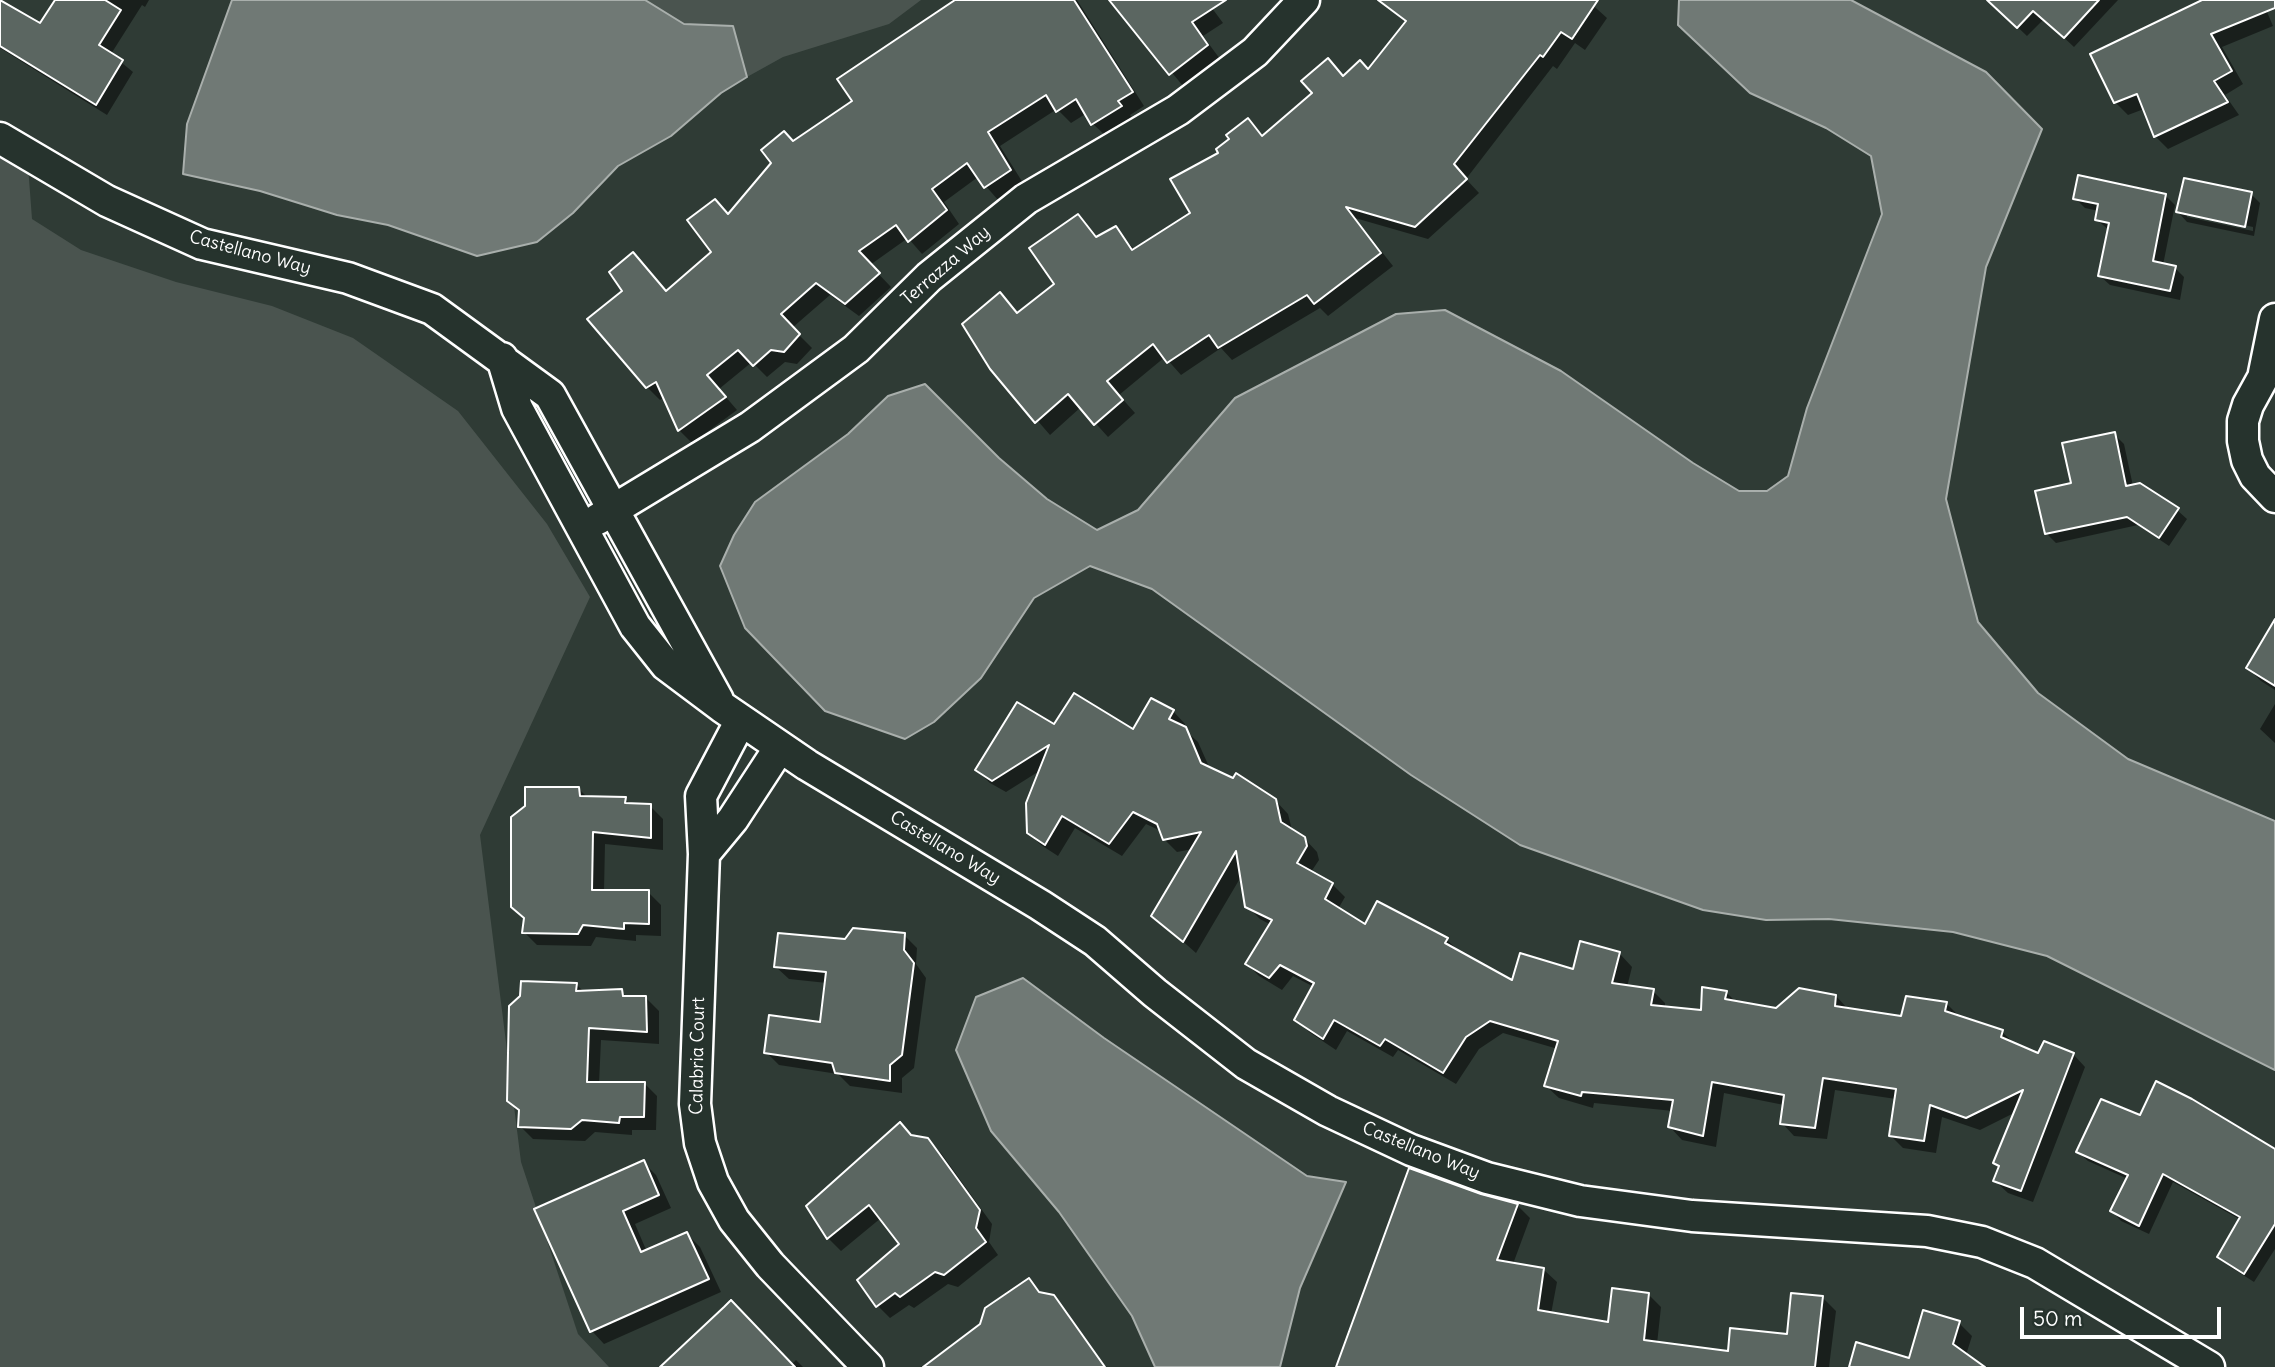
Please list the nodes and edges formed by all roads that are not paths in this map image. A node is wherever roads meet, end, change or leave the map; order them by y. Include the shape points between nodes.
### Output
1 (1304, 0) edge
2 (0, 138) edge
3 (2275, 319) edge
4 (502, 358) junction
5 (2270, 365) edge
6 (2275, 497) edge
7 (615, 510) junction
8 (582, 527) junction
9 (732, 714) junction
10 (780, 747) junction
11 (704, 854) junction
12 (868, 1367) edge
13 (2209, 1367) edge

1 - 7 street, Terrazza Way via 1255,52 1178,110 1026,199 929,277 856,349 750,427
2 - 4 street, Castellano Way via 107,201 202,244 348,278 432,309
3 - 5 street
4 - 7 street, Castellano Way via 550,395
4 - 8 street, Castellano Way via 517,408
5 - 6 street via 2242,421 2247,460
7 - 8 street, Terrazza Way
7 - 9 street, Castellano Way
8 - 9 street, Castellano Way via 635,626 666,665
9 - 10 street, Castellano Way
9 - 11 street, Calabria Court via 701,796
10 - 11 street
10 - 13 street, Castellano Way via 1095,941 1246,1064 1328,1111 1411,1150 1486,1178 1580,1201 1692,1216 1927,1231 1982,1242 2035,1263
11 - 12 street, Calabria Court via 695,1104 700,1143 713,1182 734,1220 770,1265

